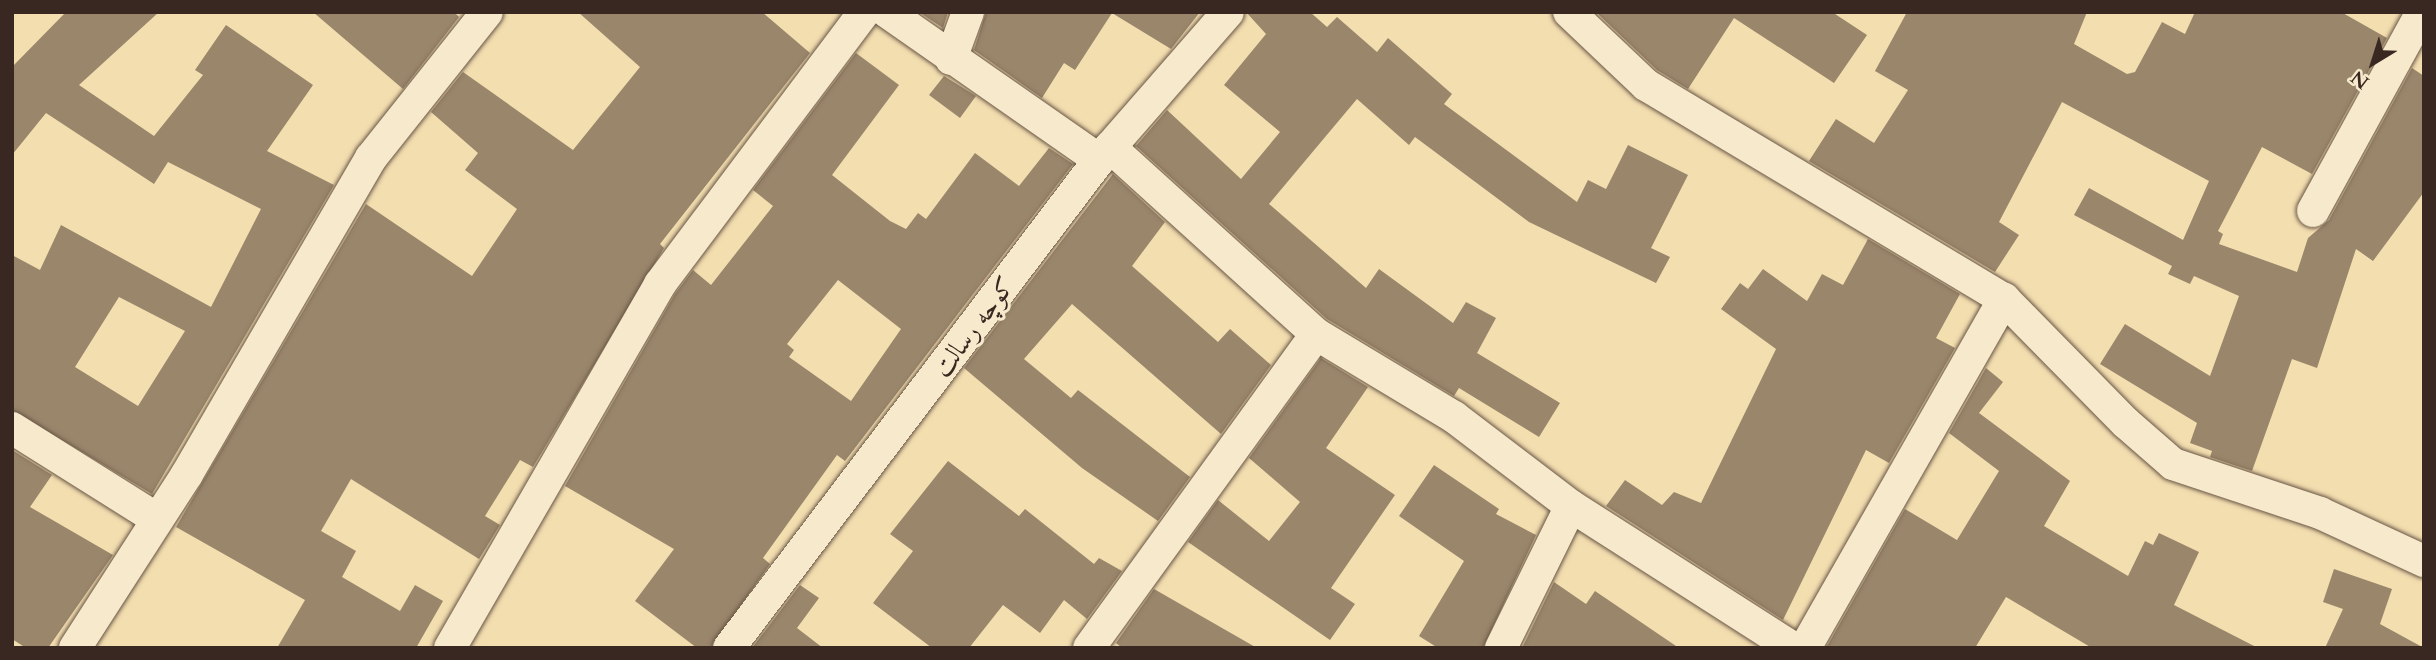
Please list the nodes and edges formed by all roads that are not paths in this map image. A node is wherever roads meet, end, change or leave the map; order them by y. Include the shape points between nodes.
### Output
1 (487, 12) edge
2 (864, 12) edge
3 (887, 12) edge
4 (968, 12) edge
5 (1228, 12) edge
6 (1569, 12) edge
7 (2422, 12) edge
8 (951, 59) junction
9 (1104, 153) junction
10 (2314, 211) dead end
11 (2004, 299) junction
12 (1316, 334) junction
13 (12, 428) edge
14 (1571, 506) junction
15 (157, 519) junction
16 (2424, 561) edge
17 (75, 648) edge
18 (450, 648) edge
19 (729, 648) edge
20 (1089, 648) edge
21 (1501, 648) edge
22 (1793, 648) edge
23 (1805, 648) edge

1 - 15 street via 371,158
2 - 18 street via 660,284
3 - 8 street
4 - 8 street
5 - 9 street, کوچه رسالت
6 - 11 street via 1646,85
7 - 10 street
8 - 9 street
9 - 12 street
9 - 19 street, کوچه رسالت
11 - 16 street via 2126,424 2174,464 2320,513
11 - 23 street
12 - 14 street via 1454,417
12 - 20 street
13 - 15 street
14 - 21 street
14 - 22 street
15 - 17 street

